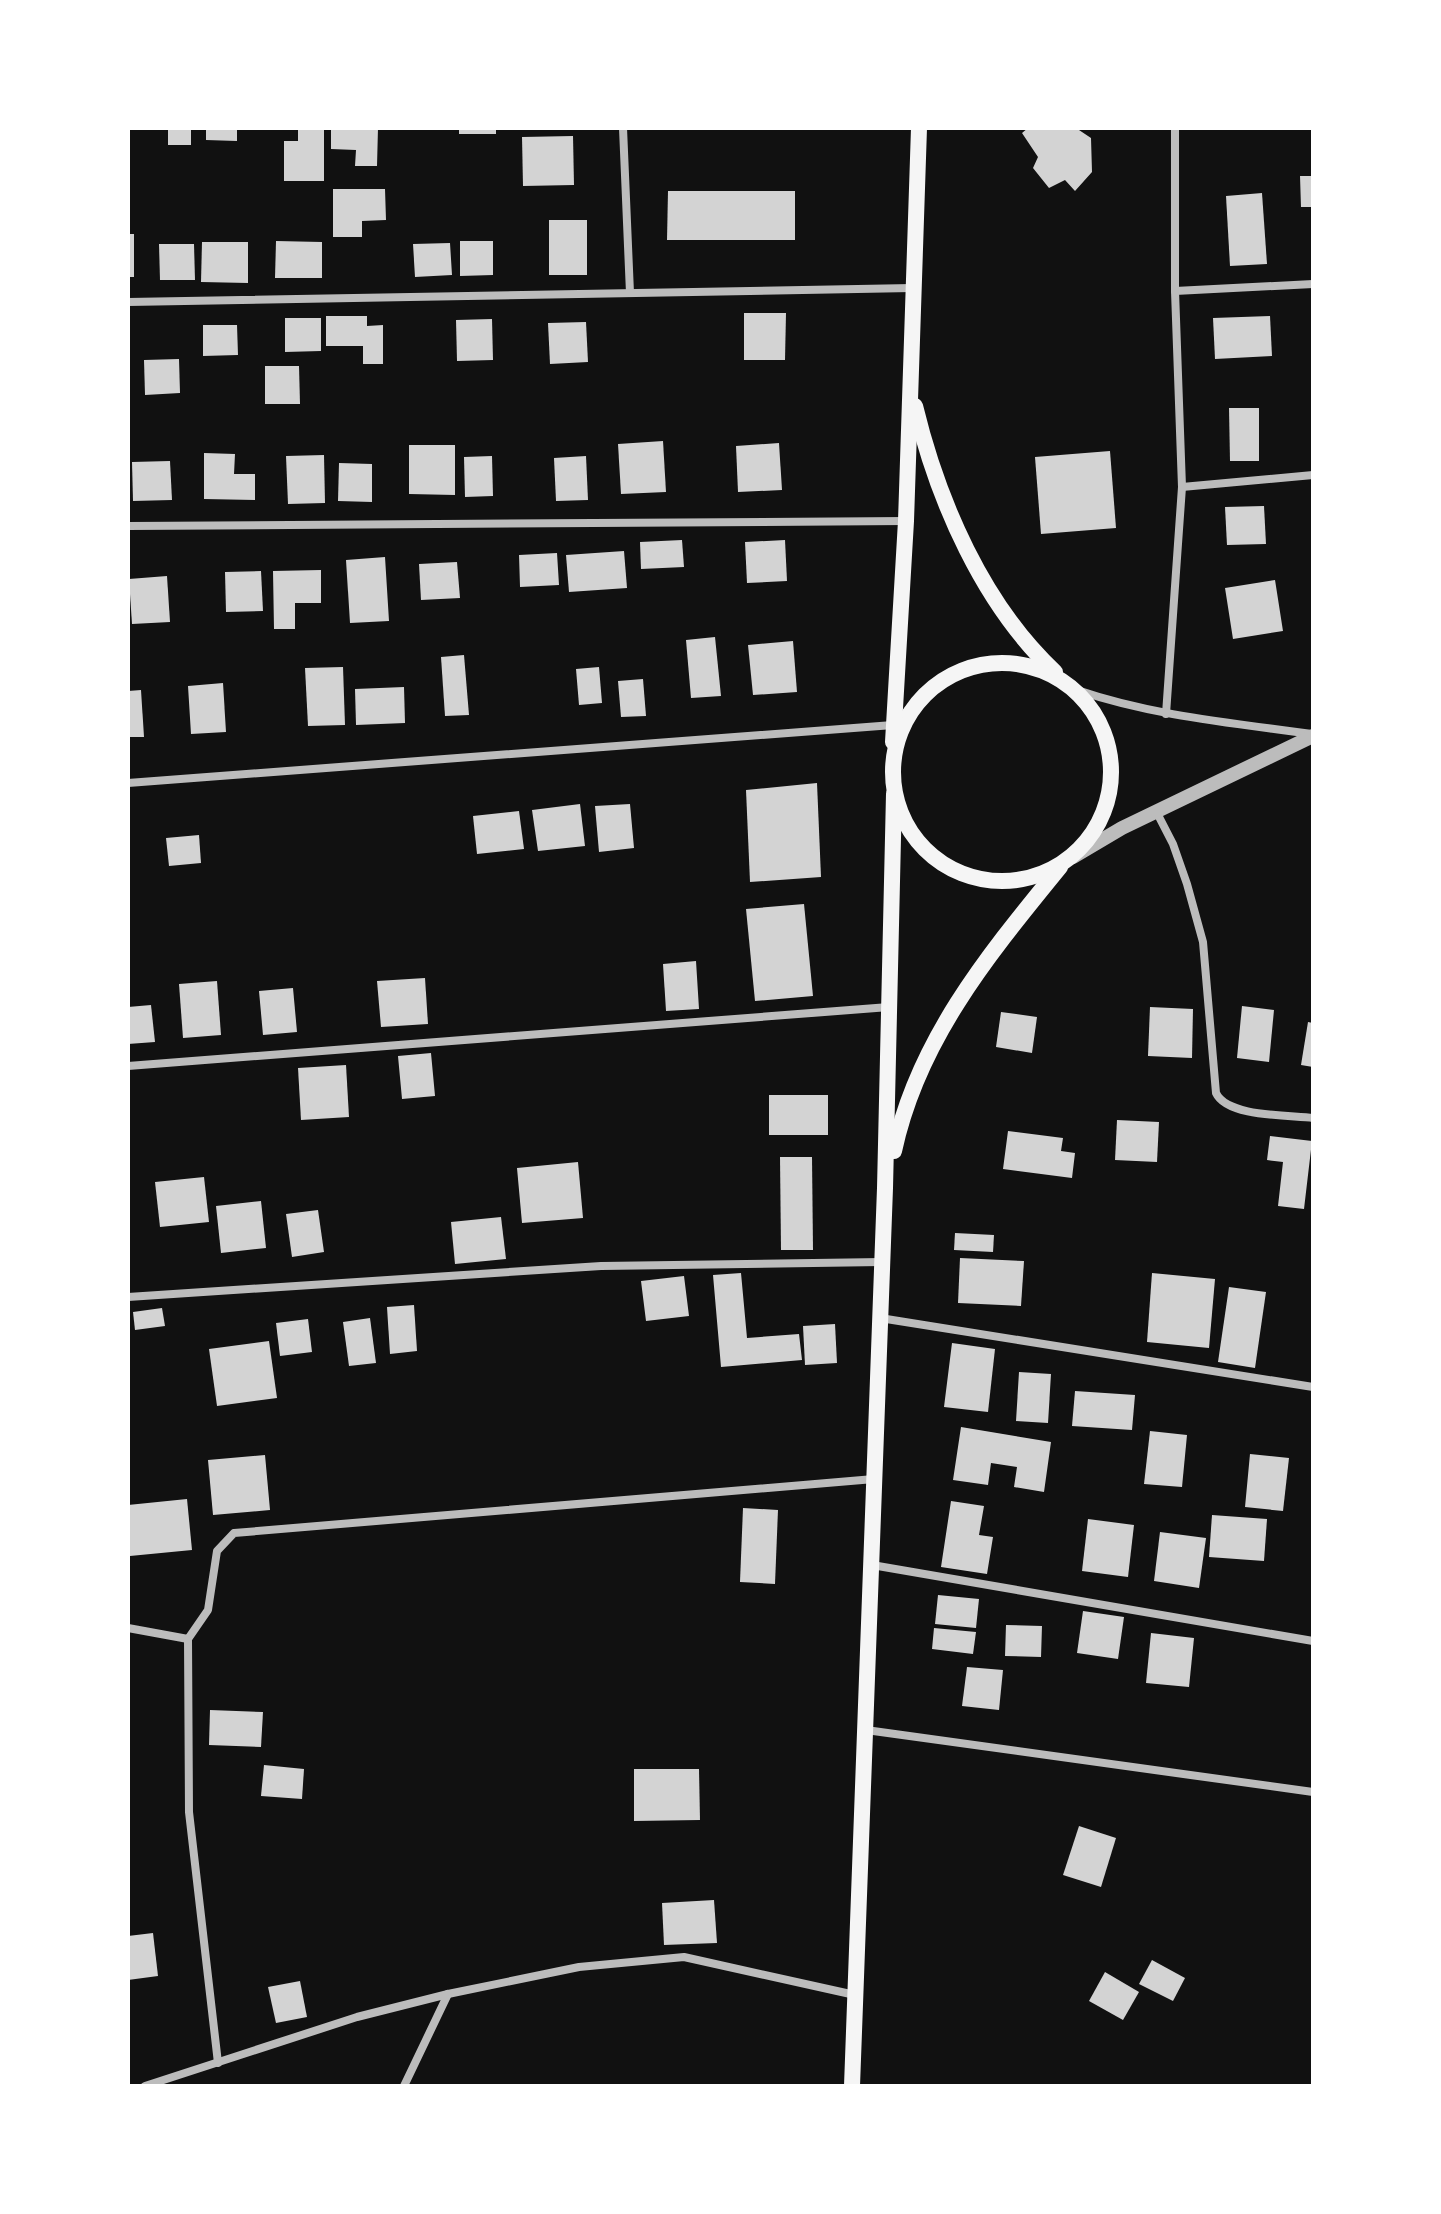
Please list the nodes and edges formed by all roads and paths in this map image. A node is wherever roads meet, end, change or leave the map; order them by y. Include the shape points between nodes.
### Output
1 (623, 128) edge
2 (919, 128) edge
3 (1175, 128) edge
4 (1313, 284) edge
5 (912, 288) junction
6 (1175, 291) junction
7 (630, 293) junction
8 (128, 302) edge
9 (910, 385) junction
10 (1313, 475) edge
11 (1182, 487) junction
12 (906, 521) junction
13 (128, 526) edge
14 (940, 680) junction
15 (1070, 685) junction
16 (1166, 714) junction
17 (893, 725) junction
18 (1313, 735) edge
19 (894, 750) junction
20 (128, 783) edge
21 (894, 794) junction
22 (1156, 811) junction
23 (1067, 861) junction
24 (889, 1007) junction
25 (128, 1066) edge
26 (1313, 1118) edge
27 (885, 1188) junction
28 (882, 1262) junction
29 (128, 1297) edge
30 (879, 1318) junction
31 (1313, 1387) edge
32 (874, 1479) junction
33 (871, 1565) junction
34 (128, 1628) edge
35 (188, 1639) junction
36 (1313, 1641) edge
37 (865, 1730) junction
38 (1313, 1792) edge
39 (448, 1994) junction
40 (855, 1995) junction
41 (218, 2063) junction
42 (145, 2086) edge
43 (404, 2086) edge
44 (852, 2086) edge

1 - 7 street
2 - 5 main road
3 - 6 street
4 - 6 street
5 - 7 street
5 - 9 main road
6 - 11 street
7 - 8 street
9 - 12 main road
9 - 15 main road via 920,428 966,548 1012,625
10 - 11 street
11 - 16 street
12 - 13 street
12 - 17 main road
14 - 15 main road via 980,663 1009,663 1024,664
14 - 17 street
14 - 19 main road via 910,711
15 - 16 street via 1118,704
15 - 23 main road via 1094,711 1111,751 1111,794 1094,834
16 - 18 street
17 - 19 main road
17 - 20 street
18 - 22 street
19 - 21 main road
21 - 23 main road via 910,834 941,864 981,881 1024,881
21 - 24 main road
22 - 23 street
22 - 26 street via 1178,857 1203,942 1219,1101 1235,1109
23 - 27 main road via 998,943 938,1034 914,1081
24 - 25 street
24 - 27 main road
27 - 28 main road
28 - 29 street via 601,1266
28 - 30 main road
30 - 31 street
30 - 32 main road
32 - 33 main road
32 - 35 street via 234,1533 217,1551 208,1610
33 - 36 street
33 - 37 main road
34 - 35 street
35 - 41 street via 189,1812
37 - 38 street
37 - 40 main road
39 - 40 street via 579,1967 684,1957
39 - 41 street via 357,2017
39 - 43 street
40 - 44 main road
41 - 42 street

